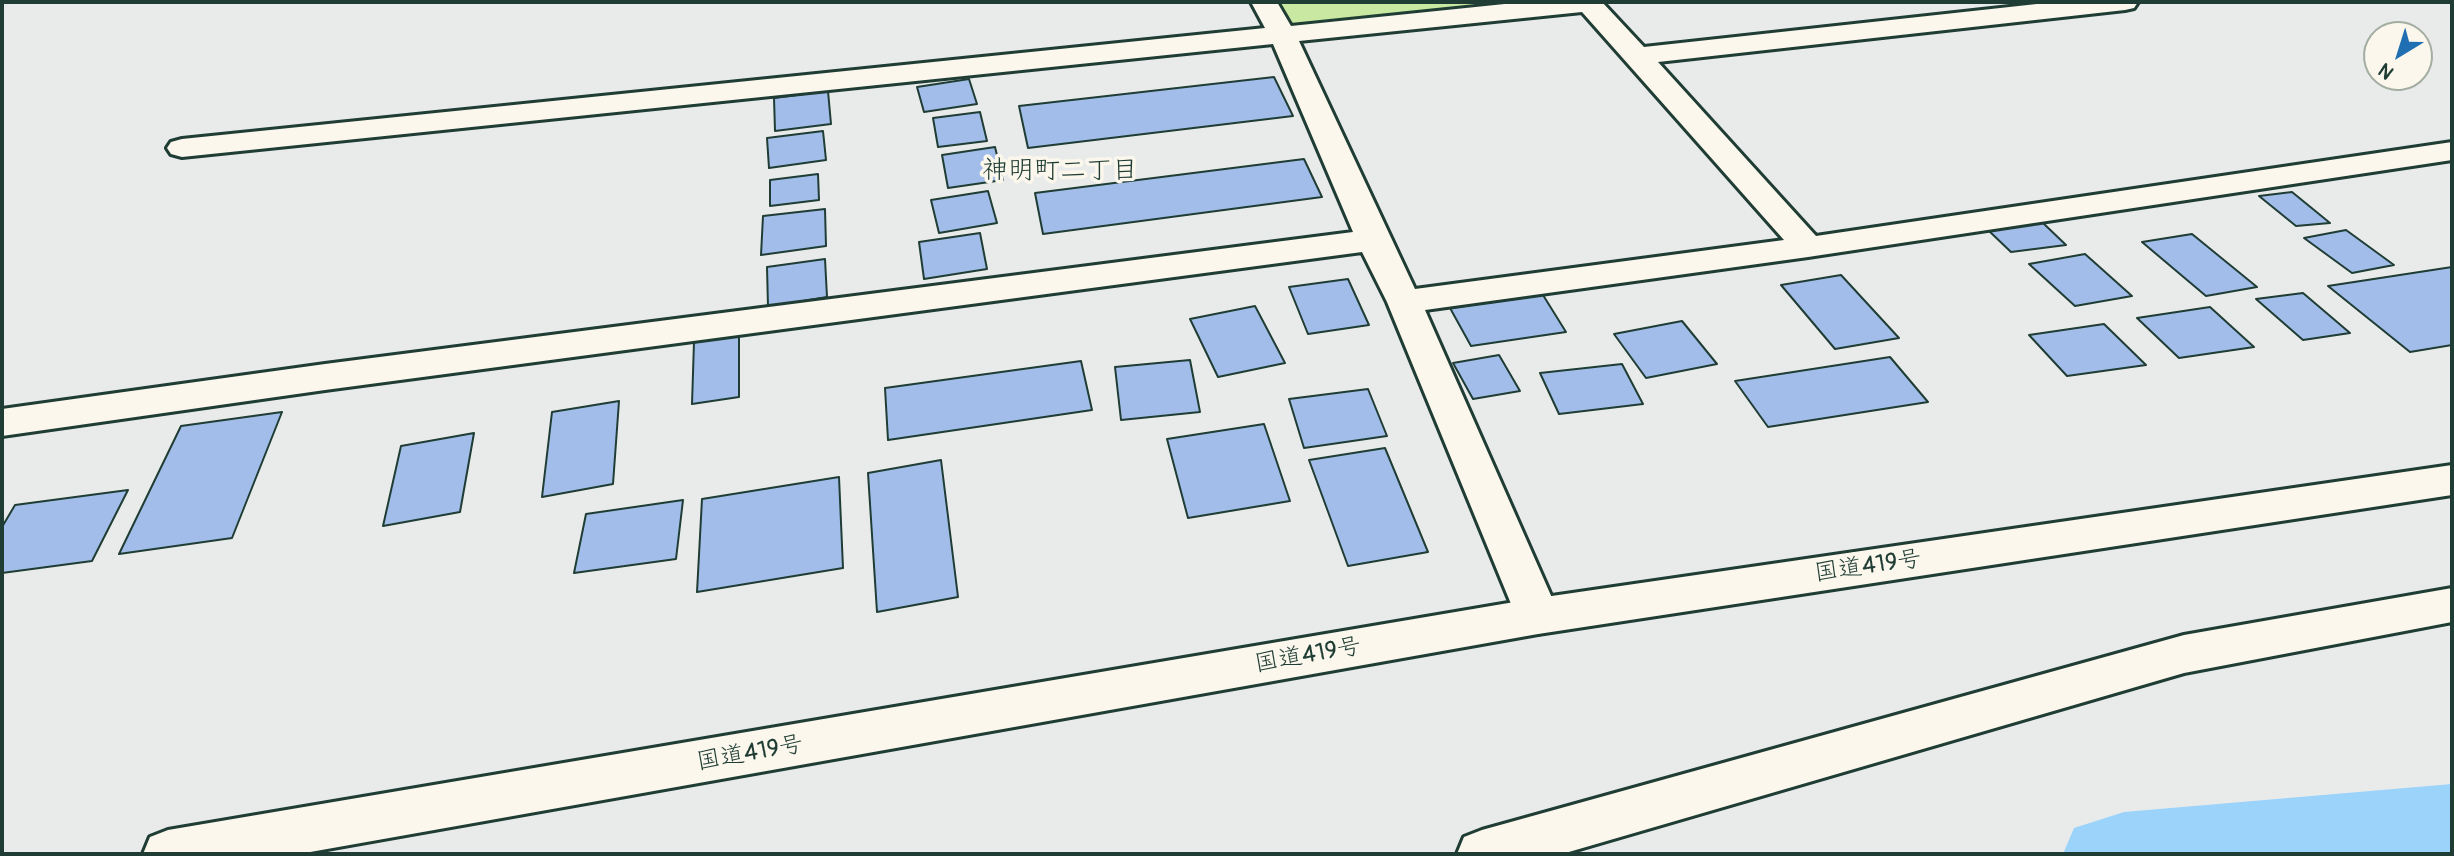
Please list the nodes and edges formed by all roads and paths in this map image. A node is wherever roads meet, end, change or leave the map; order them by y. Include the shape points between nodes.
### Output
1 (1264, 2) edge
2 (2125, 2) edge
3 (1588, 3) edge
4 (1284, 37) junction
5 (1639, 56) junction
6 (182, 148) dead end
7 (2452, 150) edge
8 (1373, 240) junction
9 (1808, 247) junction
10 (1404, 302) junction
11 (2, 424) edge
12 (2452, 480) edge
13 (2452, 605) edge
14 (1538, 616) junction
15 (168, 854) edge
16 (1482, 854) edge

1 - 4 main road
2 - 5 main road
3 - 4 main road
3 - 5 main road
4 - 6 main road
4 - 8 main road
5 - 9 main road
7 - 9 main road
8 - 10 main road
8 - 11 main road via 325,377
9 - 10 main road
10 - 14 main road
12 - 14 main road, 国道419号
13 - 16 main road via 2184,653
14 - 15 main road, 国道419号

